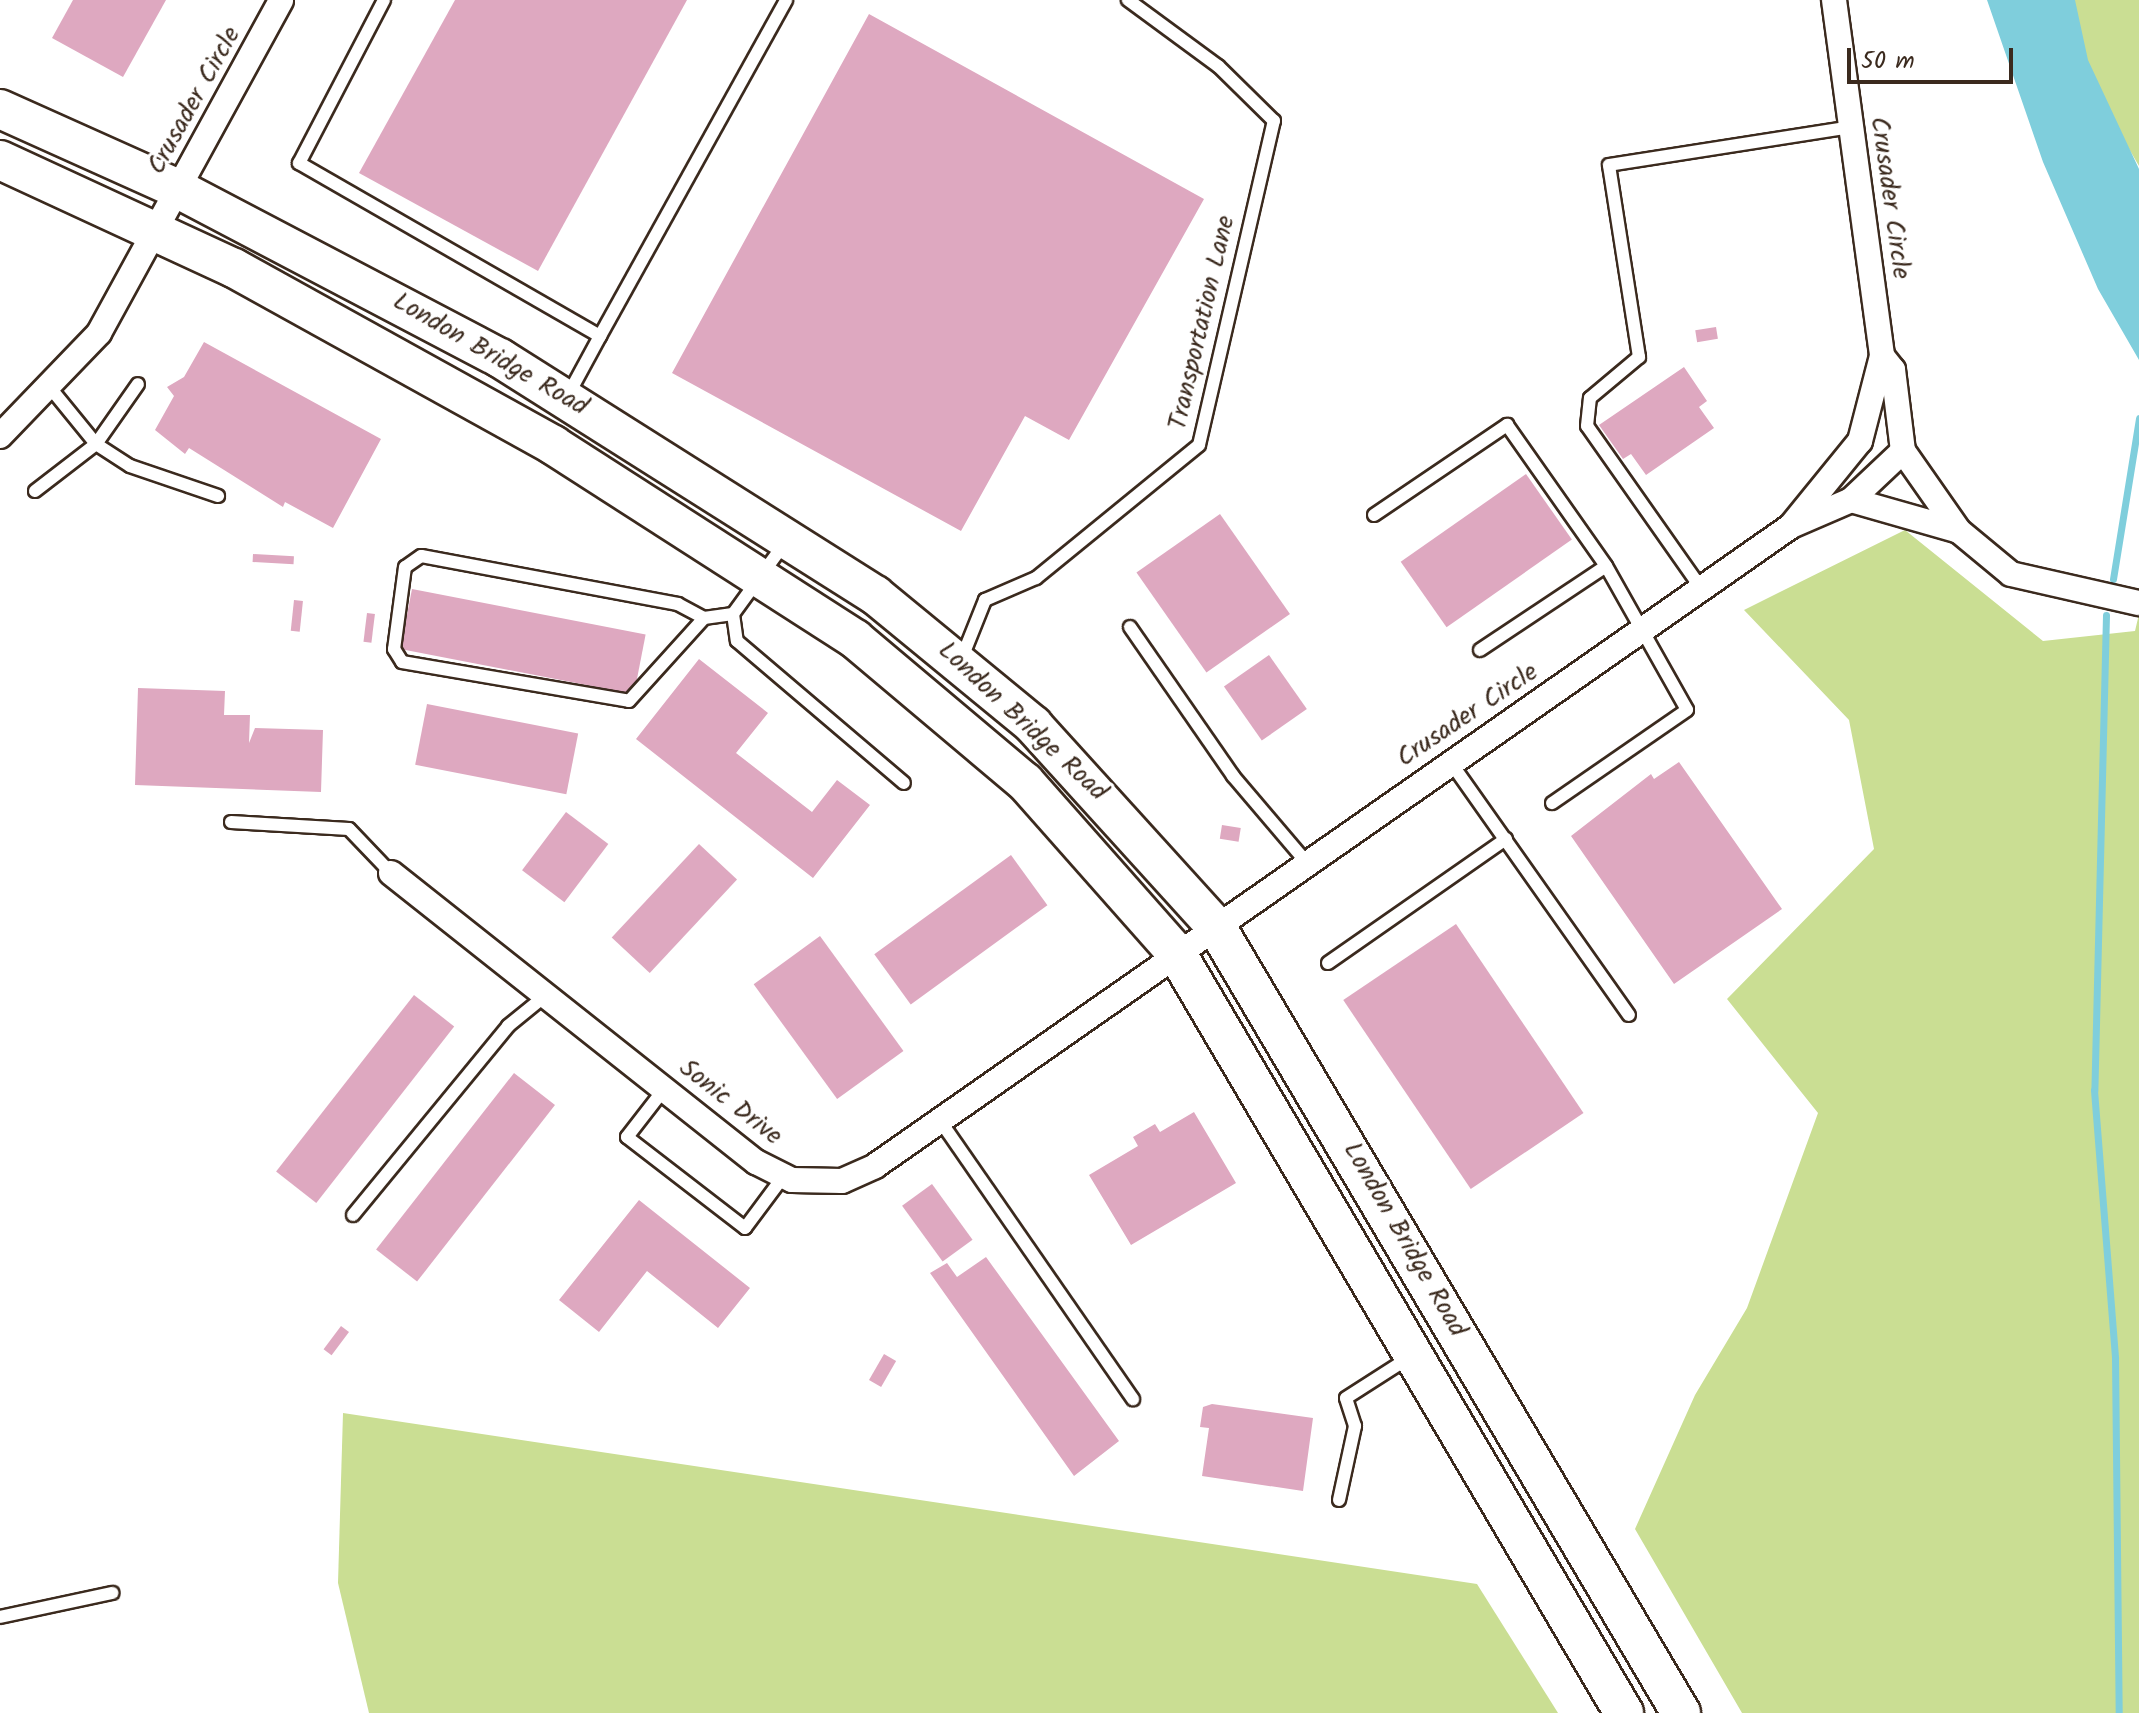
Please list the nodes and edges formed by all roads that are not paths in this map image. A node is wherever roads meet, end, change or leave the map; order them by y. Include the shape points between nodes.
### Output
1 (281, 0) edge
2 (384, 0) edge
3 (786, 0) edge
4 (1128, 0) edge
5 (1834, 0) edge
6 (0, 109) edge
7 (1851, 127) junction
8 (0, 160) edge
9 (178, 189) junction
10 (157, 229) junction
11 (600, 336) junction
12 (1882, 356) junction
13 (138, 384) dead end
14 (52, 390) junction
15 (567, 398) junction
16 (0, 436) edge
17 (96, 444) junction
18 (1903, 451) junction
19 (35, 491) dead end
20 (218, 496) dead end
21 (1851, 500) junction
22 (1374, 515) dead end
23 (1791, 526) junction
24 (1959, 531) junction
25 (788, 538) junction
26 (1606, 566) junction
27 (762, 577) junction
28 (1701, 588) junction
29 (2139, 603) edge
30 (733, 614) junction
31 (704, 618) junction
32 (1130, 627) dead end
33 (1645, 631) junction
34 (1480, 650) dead end
35 (961, 661) junction
36 (1449, 760) junction
37 (904, 783) dead end
38 (1552, 803) dead end
39 (231, 822) dead end
40 (1506, 839) junction
41 (1307, 863) junction
42 (391, 873) joint
43 (1217, 928) junction
44 (1177, 954) junction
45 (1328, 963) dead end
46 (546, 995) junction
47 (1629, 1015) dead end
48 (665, 1088) junction
49 (939, 1119) junction
50 (783, 1177) junction
51 (353, 1215) dead end
52 (1413, 1356) junction
53 (1133, 1399) dead end
54 (1339, 1500) dead end
55 (112, 1593) dead end
56 (0, 1617) edge
57 (1624, 1713) edge
58 (1681, 1713) edge

1 - 9 street, Crusader Circle
2 - 11 lane via 299,163
3 - 11 lane
4 - 35 lane, Transportation Lane via 1218,66 1274,121 1199,445 1036,578 985,600
5 - 7 street, Crusader Circle
6 - 9 main road, London Bridge Road
7 - 12 street, Crusader Circle
7 - 28 lane via 1609,165 1639,357 1590,398 1587,426
8 - 10 main road, London Bridge Road
9 - 10 street, Crusader Circle
9 - 15 main road, London Bridge Road
10 - 14 street, Crusader Circle via 99,333
10 - 27 main road, London Bridge Road via 446,382
11 - 15 lane
12 - 18 street, Crusader Circle via 1893,370
12 - 23 street, Crusader Circle via 1860,441
13 - 17 lane
14 - 16 street, Crusader Circle
14 - 17 lane
15 - 25 main road, London Bridge Road
17 - 19 lane
17 - 20 lane via 130,466
18 - 21 street, Crusader Circle
18 - 24 street
21 - 23 street, Crusader Circle
21 - 24 street
22 - 26 lane via 1507,425
23 - 28 street, Crusader Circle
24 - 29 street via 2011,574
25 - 27 lane
25 - 35 main road, London Bridge Road
26 - 33 lane
26 - 34 lane
27 - 30 lane
27 - 44 main road, London Bridge Road via 894,667 980,739 1073,831
28 - 33 street, Crusader Circle
30 - 31 lane
30 - 37 lane via 737,641
31 - 31 lane via 629,701 402,662 394,649 405,567 421,556 678,604
32 - 41 lane via 1233,776
33 - 36 street, Crusader Circle
33 - 38 lane via 1687,710
35 - 43 main road, London Bridge Road via 1093,785
36 - 40 lane
36 - 41 street, Crusader Circle
39 - 42 lane via 349,829
40 - 45 lane
40 - 47 lane
41 - 43 street, Crusader Circle
42 - 46 street, Sonic Drive
43 - 44 street, Crusader Circle
43 - 58 main road, London Bridge Road
44 - 49 street, Sonic Drive
44 - 52 main road, London Bridge Road
46 - 48 street, Sonic Drive
46 - 51 lane via 508,1026
48 - 50 street, Sonic Drive
48 - 50 lane via 627,1137 745,1228
49 - 50 street, Sonic Drive via 859,1175 815,1183
49 - 53 lane
52 - 54 lane via 1346,1398 1355,1426
52 - 57 main road, London Bridge Road
55 - 56 lane

